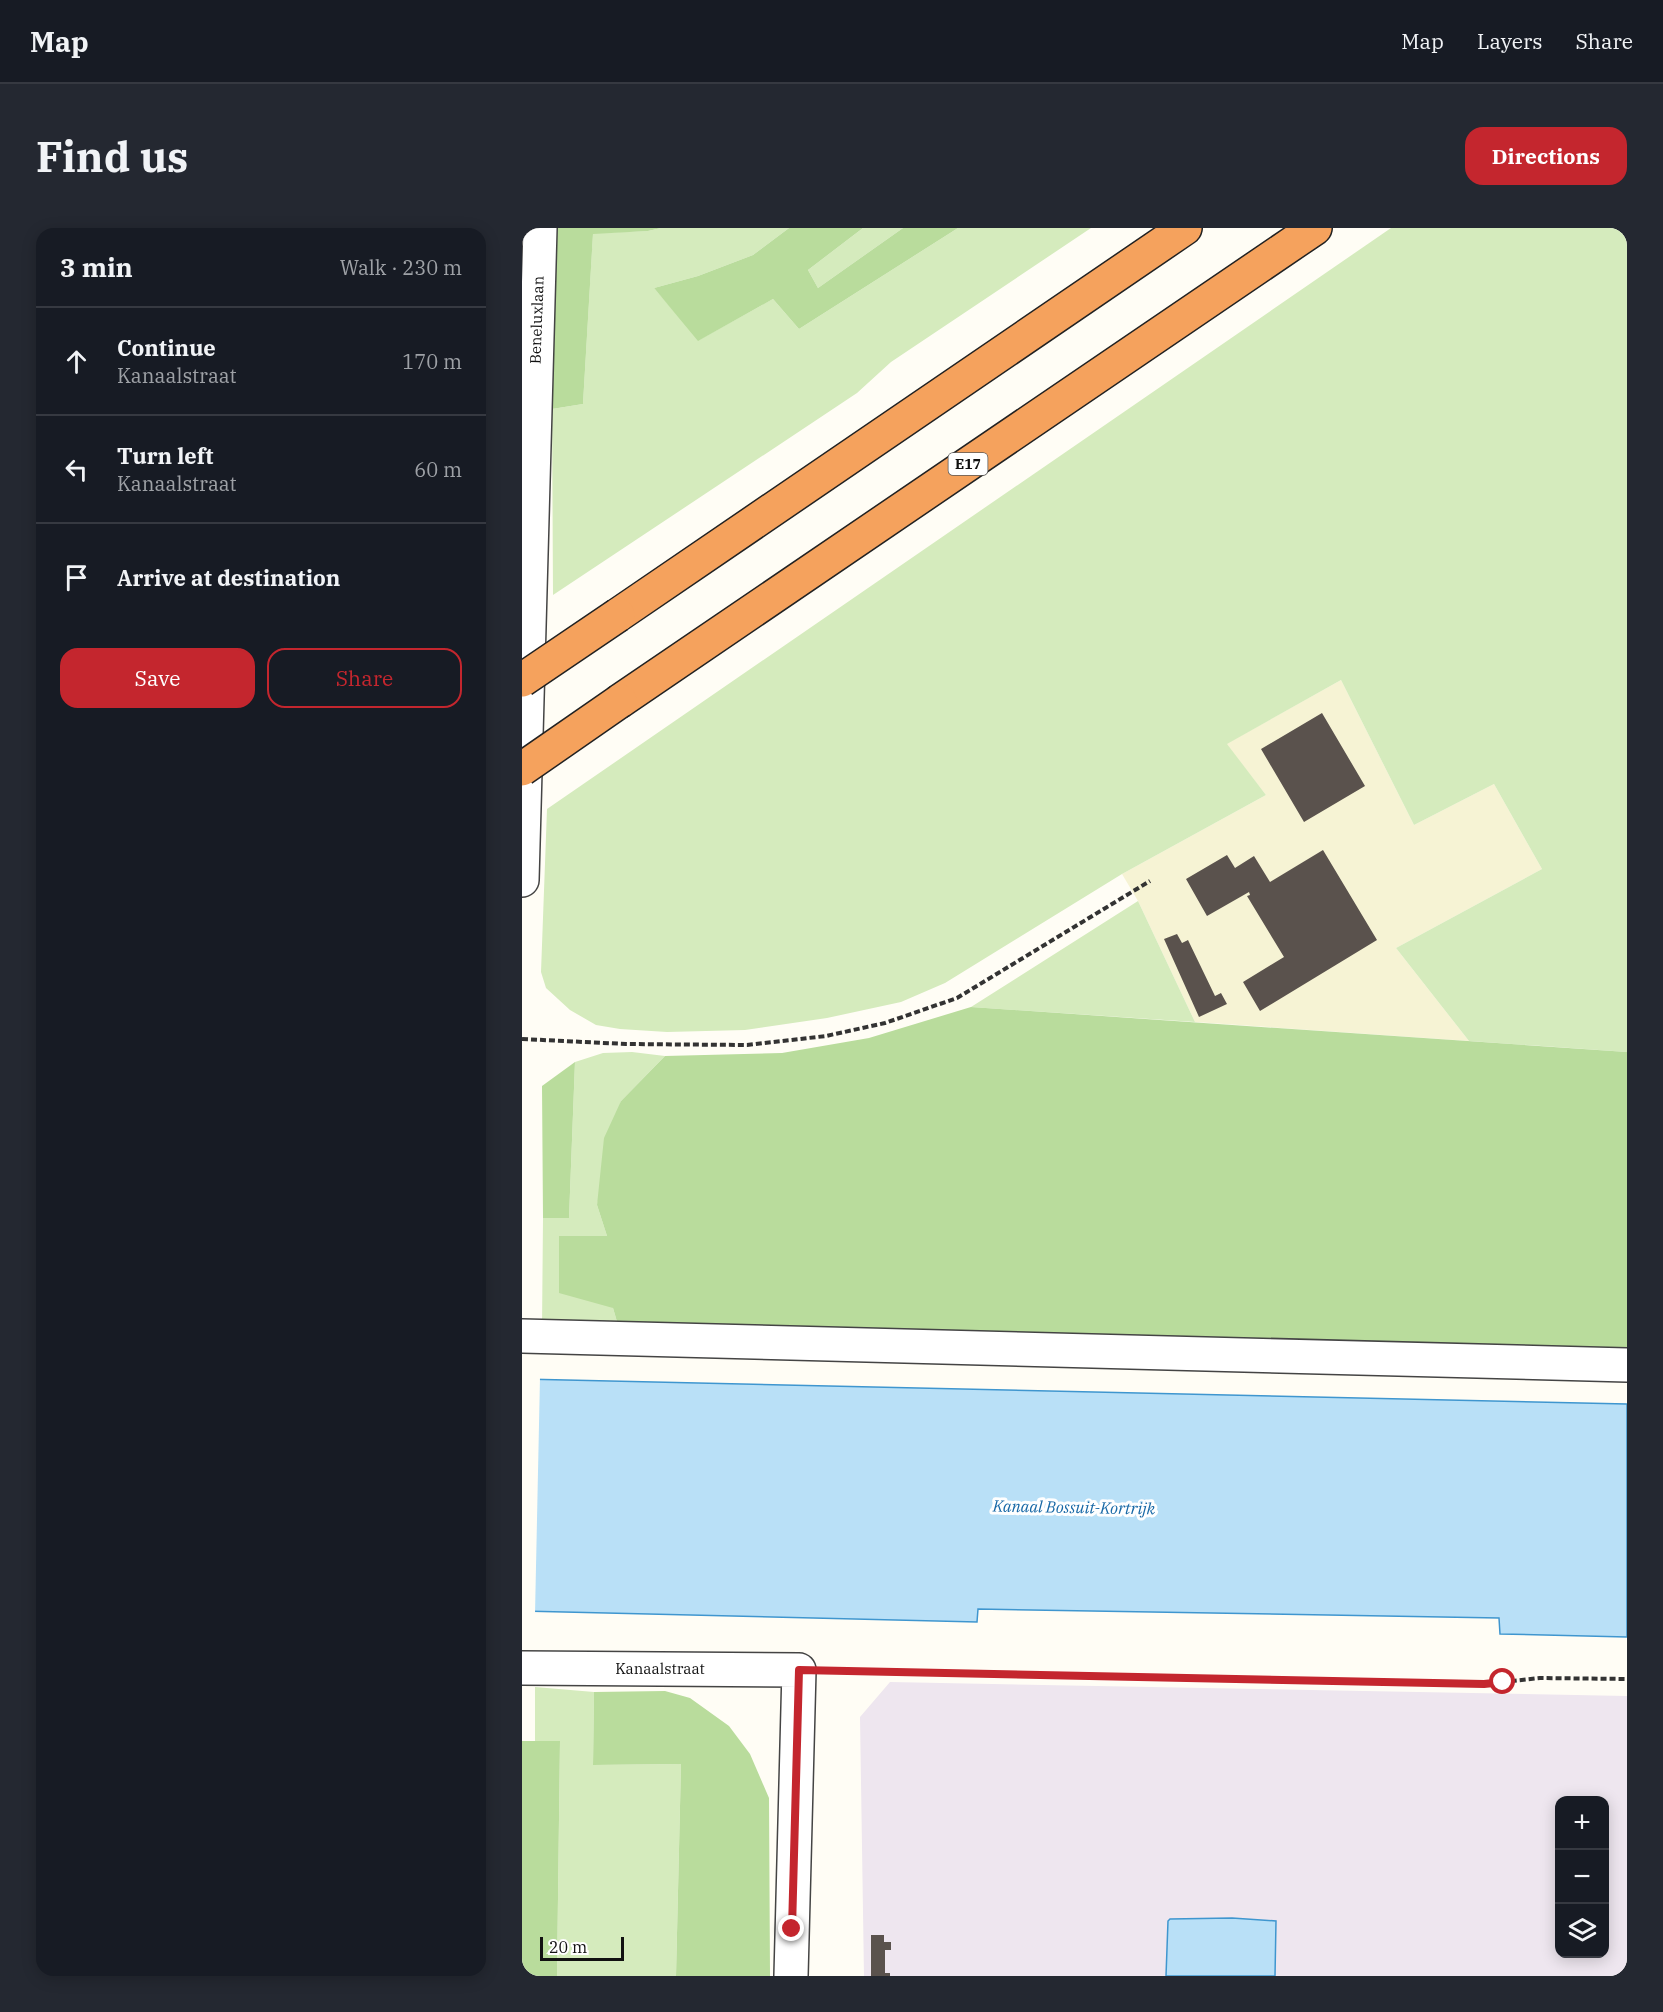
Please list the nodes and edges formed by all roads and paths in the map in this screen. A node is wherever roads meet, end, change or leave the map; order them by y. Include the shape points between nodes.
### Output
1 (1185, 228) edge
2 (1315, 228) edge
3 (534, 248) edge
4 (522, 680) edge
5 (522, 769) edge
6 (522, 879) edge
7 (1150, 881) dead end
8 (522, 1039) edge
9 (522, 1336) edge
10 (1627, 1365) edge
11 (522, 1668) edge
12 (799, 1670) junction
13 (1627, 1679) edge
14 (791, 1976) edge

1 - 4 highway, bridge
2 - 5 highway, E17, bridge
3 - 6 street, Beneluxlaan
7 - 8 path via 957,998 885,1023 826,1036 747,1045
9 - 10 street
11 - 12 street, Kanaalstraat
12 - 13 path via 1484,1684 1540,1678
12 - 14 street

